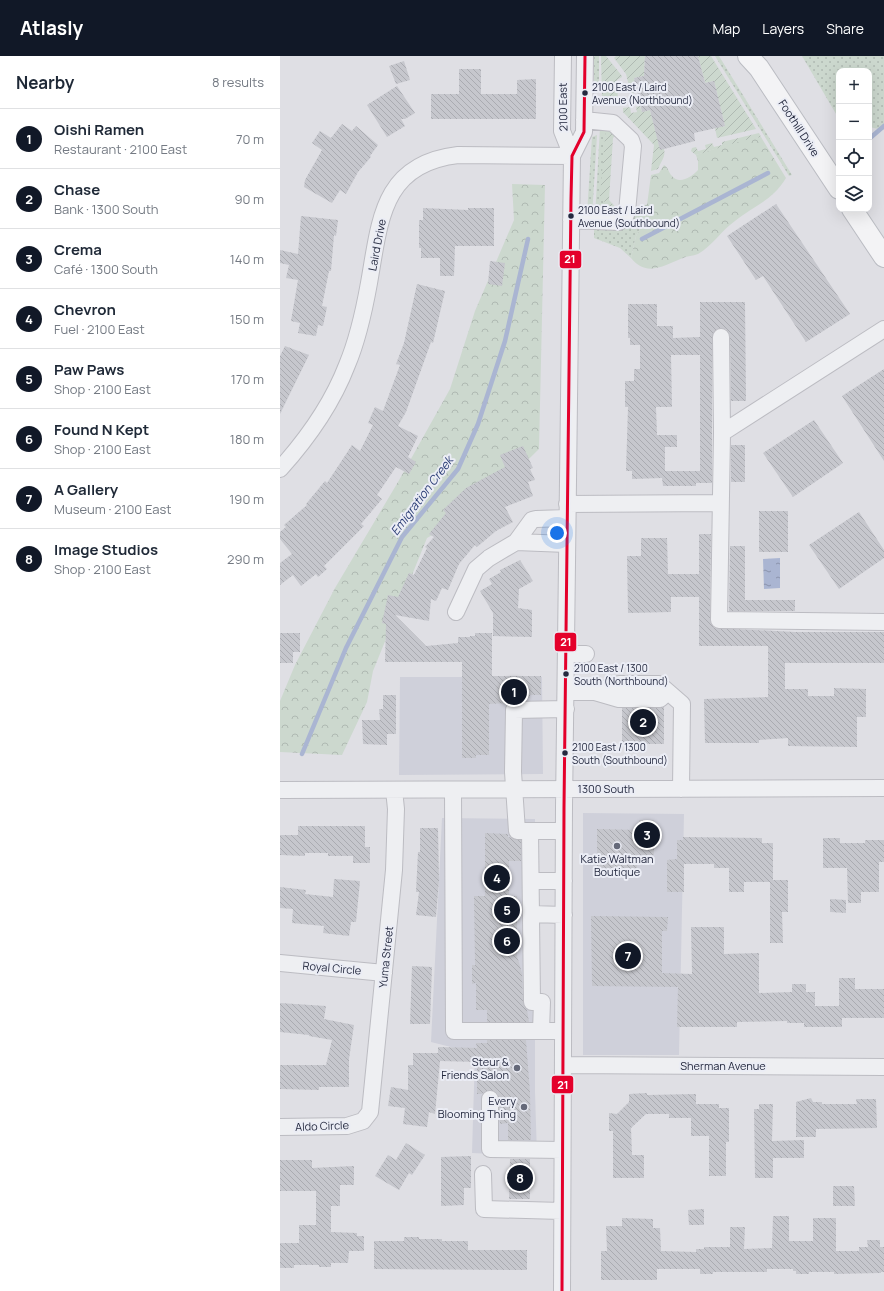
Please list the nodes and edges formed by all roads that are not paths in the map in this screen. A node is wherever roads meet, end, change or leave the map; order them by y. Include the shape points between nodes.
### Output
1 (563, 56) edge
2 (585, 56) edge
3 (754, 60) edge
4 (584, 120) junction
5 (572, 156) junction
6 (836, 184) edge
7 (854, 212) edge
8 (571, 220) junction
9 (884, 257) edge
10 (884, 329) edge
11 (721, 337) dead end
12 (722, 433) junction
13 (280, 469) edge
14 (720, 503) junction
15 (567, 511) junction
16 (516, 542) junction
17 (567, 544) junction
18 (456, 612) dead end
19 (884, 622) edge
20 (566, 654) junction
21 (586, 654) dead end
22 (566, 692) junction
23 (566, 709) junction
24 (884, 788) edge
25 (682, 789) junction
26 (280, 790) edge
27 (394, 790) junction
28 (453, 790) junction
29 (515, 790) junction
30 (564, 790) junction
31 (530, 831) junction
32 (564, 831) junction
33 (531, 881) junction
34 (564, 881) junction
35 (531, 914) junction
36 (564, 915) junction
37 (280, 963) edge
38 (384, 973) junction
39 (541, 1031) junction
40 (563, 1031) junction
41 (563, 1065) junction
42 (884, 1066) edge
43 (490, 1099) dead end
44 (363, 1121) joint
45 (280, 1127) edge
46 (562, 1150) junction
47 (483, 1174) dead end
48 (562, 1210) junction
49 (562, 1291) edge

1 - 5 street, 2100 East via 562,131
2 - 4 street, 2100 East
3 - 6 main road, Foothill Drive
4 - 5 street, 2100 East via 584,132
4 - 8 street via 613,123 631,140 633,155 627,212 624,219 619,222
5 - 8 street, 2100 East
5 - 13 street, Laird Drive via 446,156 421,165 401,181 392,192 381,218 361,324 347,366 328,405 306,440
7 - 9 main road
8 - 15 street, 2100 East
10 - 12 street
11 - 12 street
12 - 14 street
14 - 15 street
14 - 19 street via 719,620
15 - 16 street via 536,518 529,523
15 - 17 street, 2100 East
16 - 17 street
16 - 18 street via 476,569
17 - 20 street, 2100 East
20 - 21 street
20 - 22 street, 2100 East
22 - 23 street, 2100 East
22 - 25 street via 595,692 619,684 659,684 682,704
23 - 29 street via 514,710
23 - 30 street, 2100 East
24 - 25 street, 1300 South
25 - 30 street, 1300 South
26 - 27 street, 1300 South
27 - 28 street, 1300 South
27 - 38 street, Yuma Street via 394,870
28 - 29 street, 1300 South
28 - 39 street via 454,1031
29 - 30 street, 1300 South
29 - 31 street via 517,831
30 - 32 street, 2100 East
31 - 32 street
31 - 33 street
32 - 34 street, 2100 East
33 - 34 street
33 - 35 street
34 - 36 street, 2100 East
35 - 36 street
35 - 39 street via 532,1002 542,1002
36 - 40 street, 2100 East
37 - 38 street, Royal Circle
38 - 44 street, Yuma Street via 372,1101 370,1112
39 - 40 street
40 - 41 street, 2100 East
41 - 42 street, Sherman Avenue
41 - 46 street, 2100 East
43 - 46 street via 490,1149
44 - 45 street, Aldo Circle via 347,1126
46 - 48 street, 2100 East
47 - 48 street via 484,1209
48 - 49 street, 2100 East

